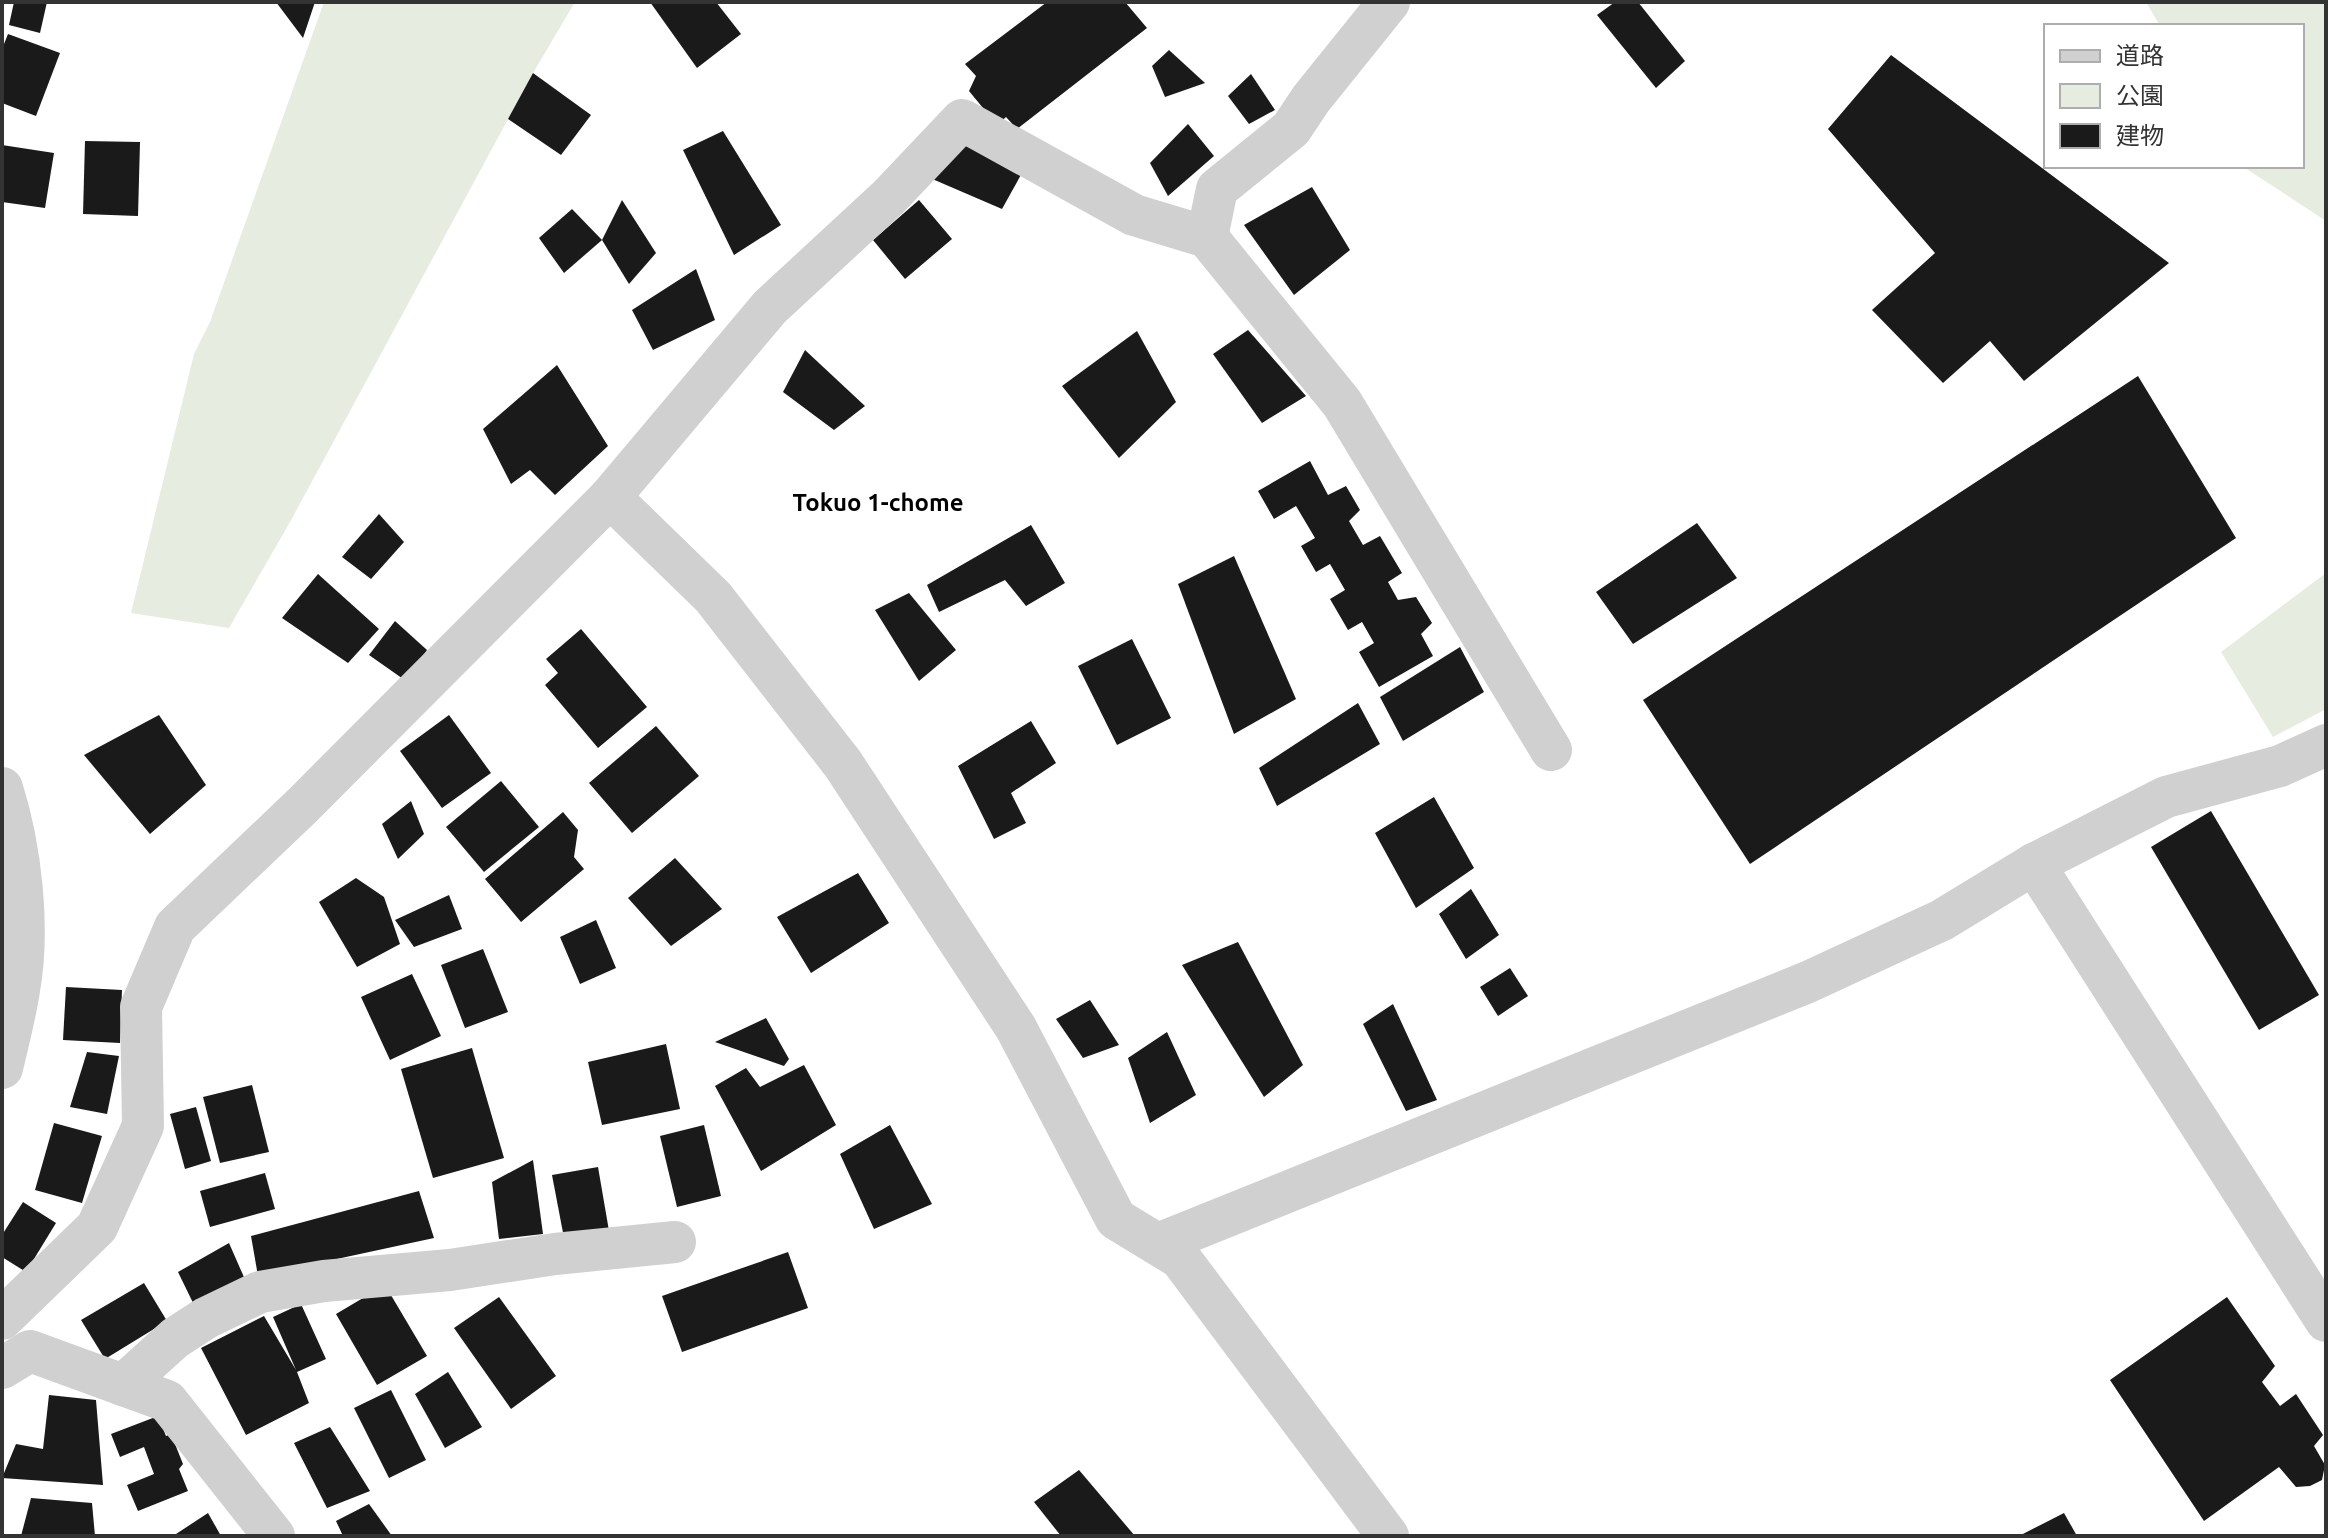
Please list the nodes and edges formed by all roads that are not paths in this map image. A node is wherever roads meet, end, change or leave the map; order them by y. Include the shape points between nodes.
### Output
1 (1389, 2) edge
2 (1207, 237) junction
3 (610, 497) junction
4 (2326, 745) edge
5 (1551, 750) dead end
6 (2, 788) edge
7 (2034, 864) junction
8 (2, 1068) edge
9 (675, 1242) dead end
10 (1158, 1244) junction
11 (2, 1319) edge
12 (2326, 1321) edge
13 (2, 1368) edge
14 (123, 1385) junction
15 (274, 1536) edge
16 (1388, 1536) edge

1 - 2 street via 1291,129 1217,189
2 - 3 street via 1134,215 962,120 889,197 770,307
2 - 5 street via 1342,403
3 - 10 street via 713,597 843,764 1016,1028 1116,1219
3 - 11 street via 175,927 141,1007 143,1126 97,1227
4 - 7 street via 2280,766 2166,797
6 - 8 street via 12,821 23,917 20,988
7 - 10 street via 1942,920 1808,982
7 - 12 street
9 - 14 street via 260,1292 175,1338
10 - 16 street via 1180,1258
13 - 14 street via 30,1351
14 - 15 street via 167,1401

